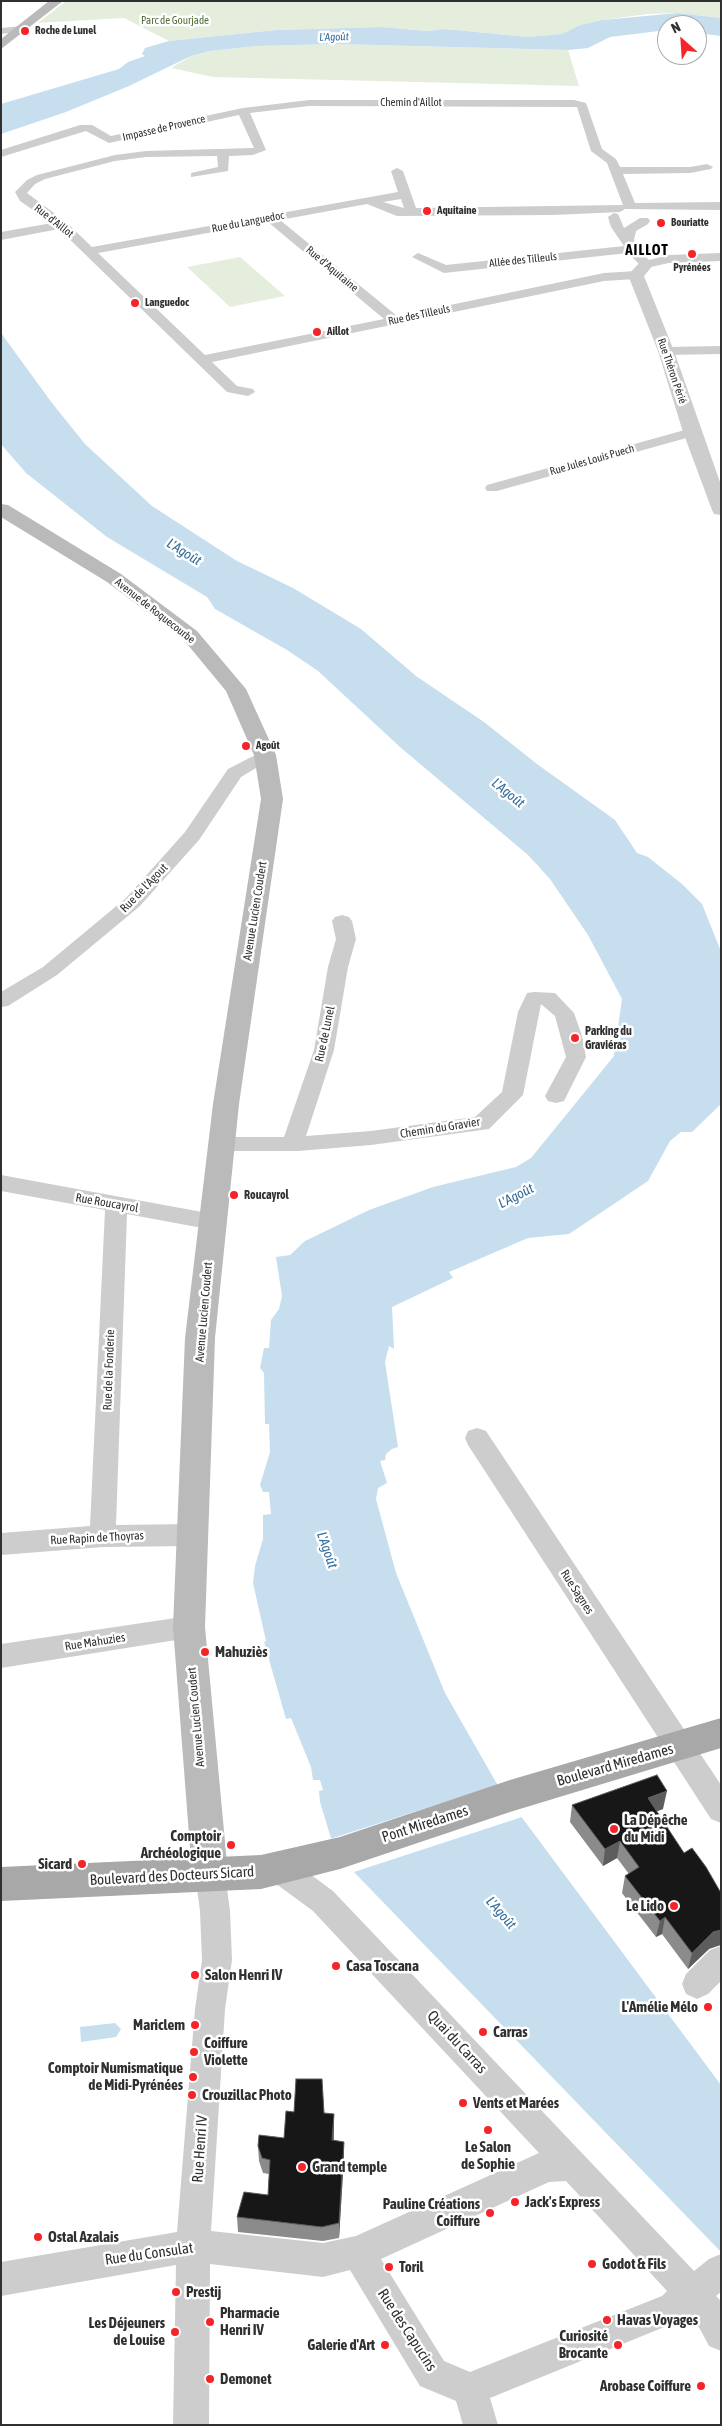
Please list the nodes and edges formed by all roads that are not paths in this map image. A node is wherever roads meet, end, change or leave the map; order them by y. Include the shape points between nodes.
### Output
1 (57, 1) edge
2 (22, 29) junction
3 (1, 31) edge
4 (1, 45) edge
5 (243, 111) junction
6 (223, 153) junction
7 (1, 154) edge
8 (706, 167) dead end
9 (397, 170) dead end
10 (617, 171) junction
11 (195, 174) dead end
12 (406, 195) junction
13 (368, 200) junction
14 (694, 206) junction
15 (721, 206) edge
16 (415, 212) junction
17 (553, 212) junction
18 (270, 218) junction
19 (619, 218) junction
20 (648, 219) junction
21 (62, 225) junction
22 (1, 236) edge
23 (629, 245) junction
24 (90, 251) junction
25 (418, 257) dead end
26 (721, 257) edge
27 (641, 269) junction
28 (394, 320) junction
29 (188, 346) junction
30 (721, 350) edge
31 (666, 351) junction
32 (230, 354) junction
33 (203, 360) junction
34 (248, 392) dead end
35 (692, 432) junction
36 (716, 479) edge
37 (492, 488) dead end
38 (1, 508) edge
39 (721, 510) edge
40 (266, 755) junction
41 (342, 921) dead end
42 (1, 1001) edge
43 (556, 1096) dead end
44 (222, 1144) junction
45 (292, 1144) junction
46 (1, 1184) edge
47 (116, 1204) junction
48 (213, 1222) junction
49 (477, 1438) dead end
50 (193, 1535) junction
51 (103, 1536) junction
52 (1, 1544) edge
53 (189, 1627) junction
54 (1, 1656) edge
55 (721, 1733) edge
56 (678, 1746) junction
57 (510, 1796) joint
58 (721, 1810) edge
59 (340, 1853) joint
60 (274, 1869) junction
61 (210, 1874) junction
62 (1, 1884) edge
63 (721, 1960) edge
64 (697, 1984) dead end
65 (571, 2165) junction
66 (193, 2246) junction
67 (358, 2252) junction
68 (721, 2271) edge
69 (1, 2279) edge
70 (691, 2294) junction
71 (721, 2334) edge
72 (470, 2390) junction
73 (191, 2425) edge
74 (481, 2425) edge

1 - 2 main road
2 - 3 street
2 - 4 main road
5 - 6 street, Rue d'Aillot via 260,150
5 - 7 street, Impasse de Provence via 109,140 88,127 80,128
5 - 10 street, Chemin d'Aillot via 309,103 580,103 597,151 612,161
6 - 11 street via 224,169
6 - 21 street, Rue d'Aillot via 146,154 115,158 31,182 21,192 24,198
8 - 10 street
9 - 12 street
10 - 19 street
12 - 13 street, Rue du Languedoc
12 - 16 street via 409,209
13 - 16 street via 397,212
13 - 18 street, Rue du Languedoc
14 - 15 street
14 - 19 street
14 - 20 street via 671,209
16 - 17 street
17 - 19 street
17 - 19 street
18 - 24 street, Rue du Languedoc
18 - 28 street, Rue d'Aquitaine
19 - 20 street
19 - 23 street, Rue Théron Périé
20 - 23 street via 630,229
21 - 22 street
21 - 24 street, Rue d'Aillot
23 - 25 street, Allée des Tilleuls via 444,269
23 - 27 street, Rue Théron Périé
24 - 29 street, Rue d'Aillot
26 - 27 street, Rue des Tilleuls via 669,259
27 - 28 street, Rue des Tilleuls
27 - 31 street, Rue Théron Périé
28 - 32 street, Rue des Tilleuls
29 - 32 street via 209,353
29 - 33 street, Rue d'Aillot
30 - 31 street
31 - 35 street, Rue Théron Périé
32 - 33 street, Rue des Tilleuls
33 - 34 street, Rue d'Aillot via 232,389
35 - 36 street, Rue Théron Périé
35 - 37 street, Rue Jules Louis Puech
36 - 39 street, Rue Théron Périé
38 - 40 main road, Avenue de Roquecourbe via 114,578 190,635 236,690
40 - 42 street, Rue de l'Agout via 234,773 192,836 133,902 50,972
40 - 44 main road, Avenue Lucien Coudert via 272,799
41 - 45 street, Rue de Lunel via 346,939 324,1050
43 - 45 street, Chemin du Gravier via 576,1058 572,1036 564,1013 548,998 534,998 528,1012 512,1095 481,1124
44 - 45 street, Chemin du Gravier
44 - 48 main road, Avenue Lucien Coudert
46 - 47 street, Rue Roucayrol
47 - 48 street, Rue Roucayrol
47 - 51 street, Rue de la Fonderie
48 - 50 main road, Avenue Lucien Coudert via 200,1338
49 - 56 street, Rue Sagnes
50 - 51 street, Rue Rapin de Thoyras
50 - 53 main road, Avenue Lucien Coudert
51 - 52 street, Rue Rapin de Thoyras
53 - 54 street, Rue Mahuzies
53 - 61 main road, Avenue Lucien Coudert
55 - 56 main road, Boulevard Miredames
56 - 57 main road, Boulevard Miredames
56 - 58 street, Rue Sagnes
57 - 59 main road, Pont Miredames
59 - 60 main road, Boulevard des Docteurs Sicard
60 - 61 main road, Boulevard des Docteurs Sicard
60 - 65 street, Quai du Carras via 323,1901
61 - 62 main road, Boulevard des Docteurs Sicard
61 - 66 street, Rue Henri IV via 217,1960 210,2009
63 - 64 street
65 - 67 street, Rue du Consulat via 548,2166
65 - 70 street, Quai du Carras
66 - 67 street, Rue du Consulat via 323,2260
66 - 69 street, Rue du Consulat
66 - 73 street, Rue Henri IV
67 - 72 street, Rue des Capucins via 432,2374
68 - 70 street
70 - 71 street, Quai du Carras via 712,2317
70 - 72 street via 673,2308
72 - 74 street

